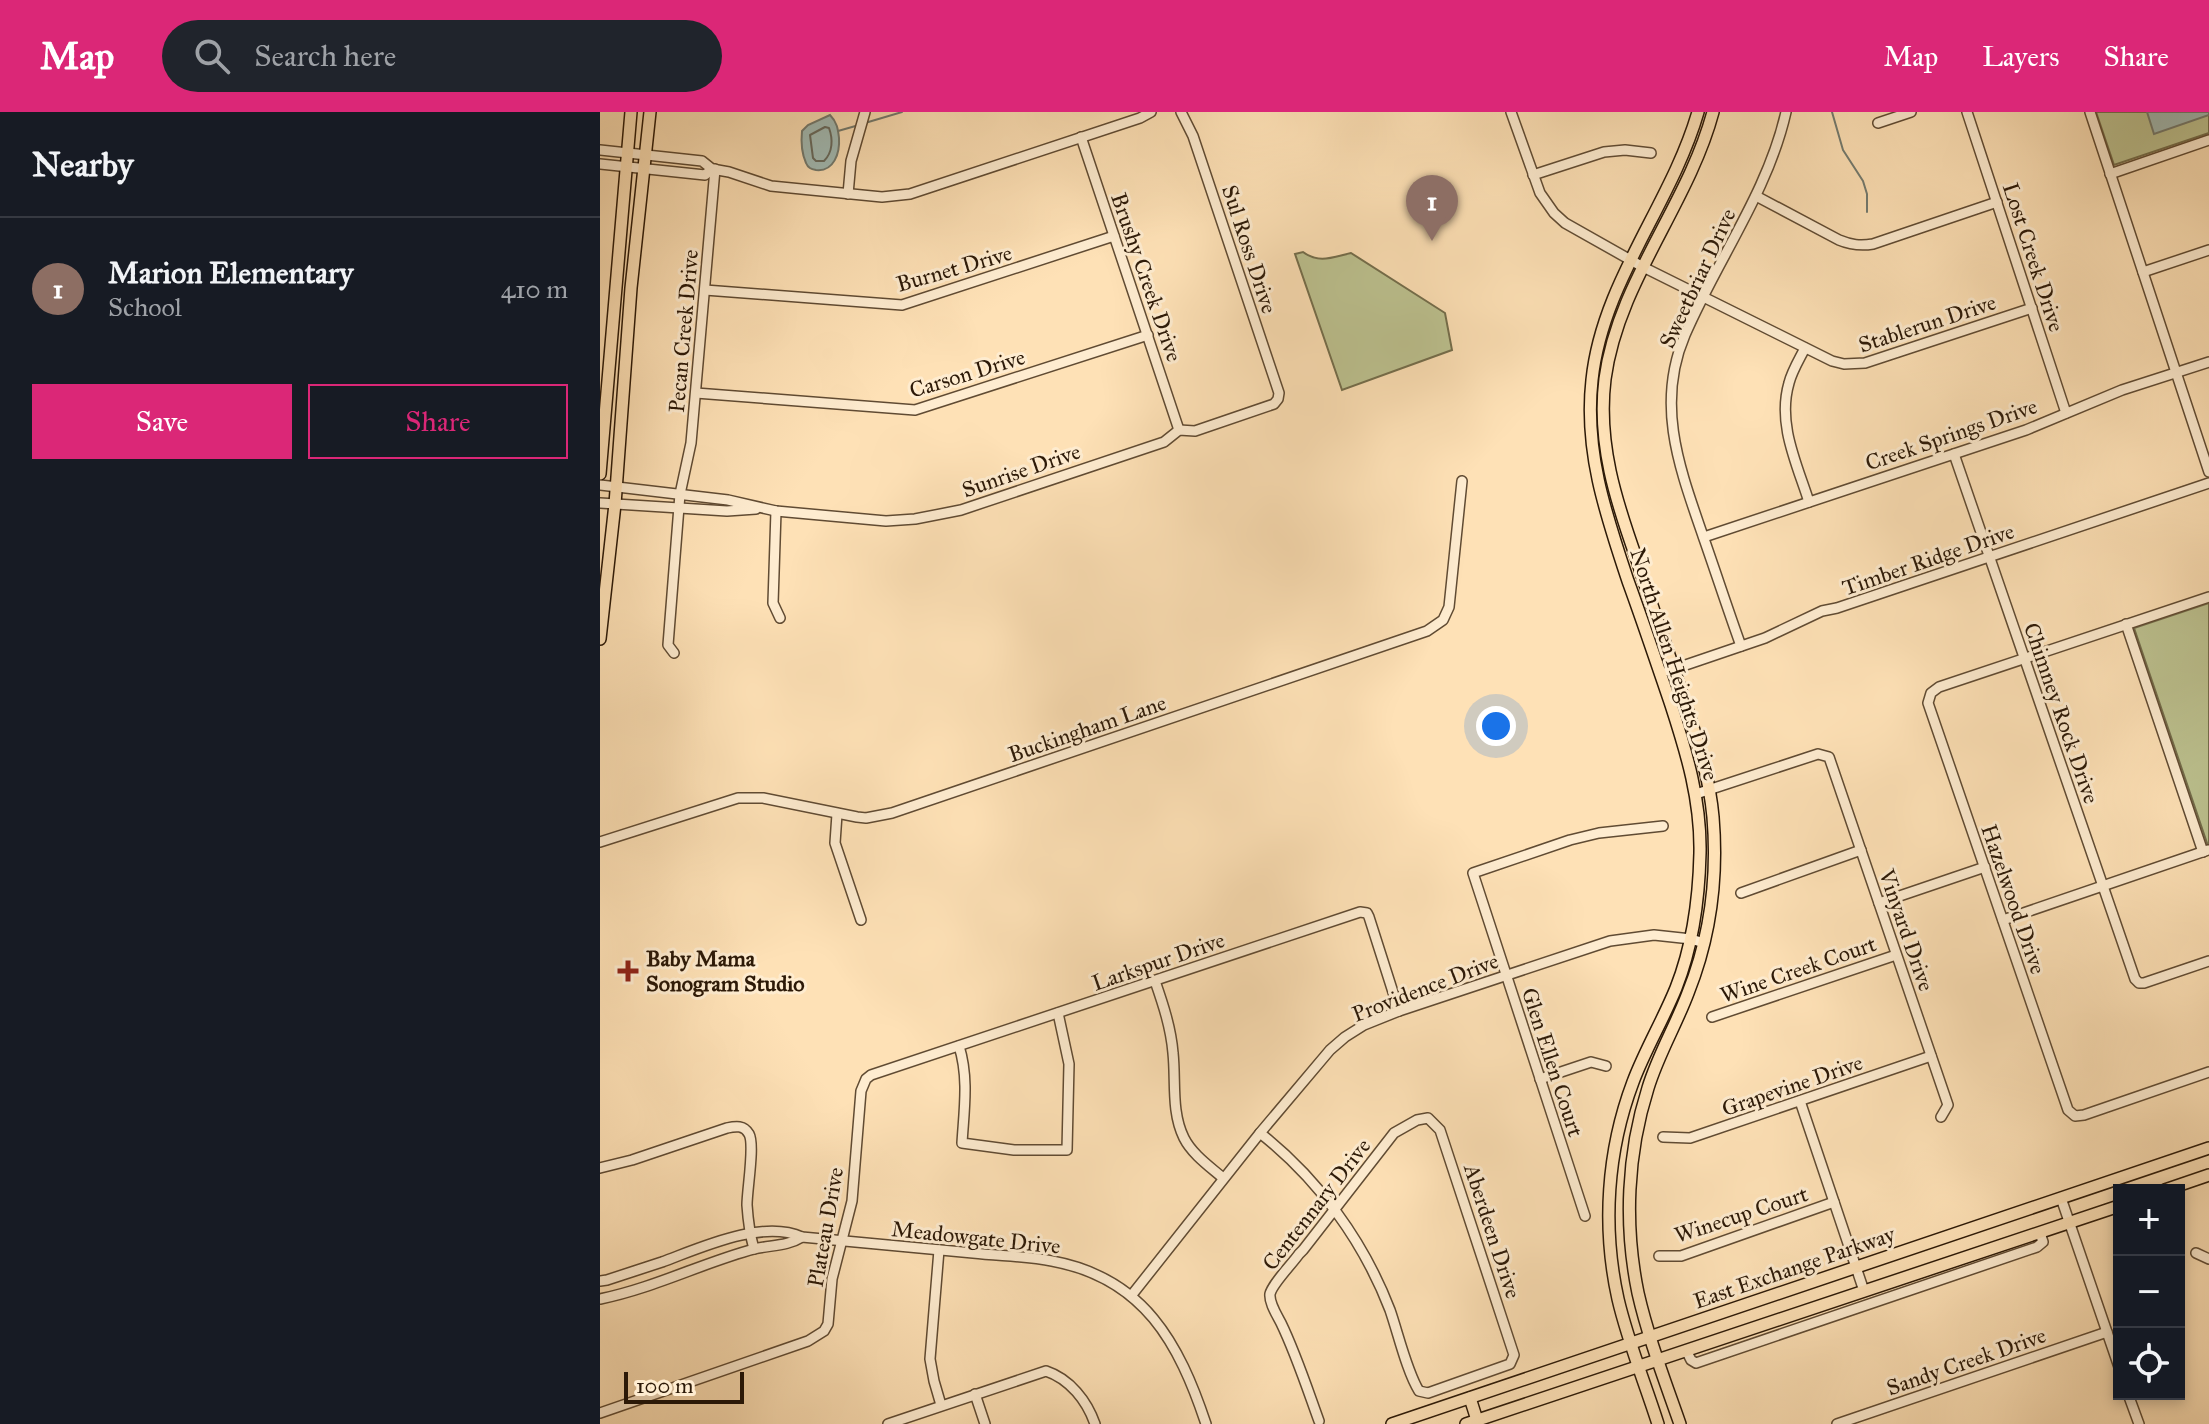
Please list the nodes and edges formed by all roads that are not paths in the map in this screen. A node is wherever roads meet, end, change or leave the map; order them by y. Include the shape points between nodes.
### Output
1 (631, 112) edge
2 (650, 112) edge
3 (865, 112) edge
4 (1151, 112) edge
5 (1181, 112) edge
6 (1511, 112) edge
7 (1698, 112) edge
8 (1713, 112) edge
9 (1786, 112) edge
10 (1911, 112) edge
11 (1967, 112) edge
12 (2090, 112) edge
13 (1878, 123) dead end
14 (1081, 137) junction
15 (2209, 140) edge
16 (600, 150) edge
17 (627, 152) junction
18 (1651, 153) dead end
19 (646, 154) junction
20 (600, 164) edge
21 (626, 166) junction
22 (644, 168) junction
23 (713, 169) junction
24 (2110, 174) junction
25 (1533, 175) junction
26 (848, 194) junction
27 (1756, 196) junction
28 (1997, 202) junction
29 (1114, 236) junction
30 (2209, 250) edge
31 (1630, 260) junction
32 (1643, 267) junction
33 (2143, 272) junction
34 (705, 290) junction
35 (1704, 297) junction
36 (2032, 308) junction
37 (1148, 335) junction
38 (1805, 348) junction
39 (2209, 362) edge
40 (2176, 373) junction
41 (696, 393) junction
42 (1278, 399) joint
43 (2066, 413) junction
44 (1179, 430) junction
45 (1954, 454) junction
46 (2209, 472) edge
47 (600, 474) edge
48 (1462, 481) dead end
49 (2209, 483) edge
50 (600, 485) edge
51 (617, 487) junction
52 (680, 494) junction
53 (1809, 502) junction
54 (600, 503) edge
55 (615, 504) junction
56 (679, 508) junction
57 (763, 508) junction
58 (776, 511) junction
59 (1704, 537) junction
60 (1989, 557) junction
61 (2209, 597) edge
62 (780, 618) dead end
63 (2126, 624) junction
64 (600, 638) edge
65 (1741, 646) junction
66 (674, 653) dead end
67 (2024, 658) junction
68 (1674, 669) junction
69 (1660, 673) junction
70 (1710, 790) junction
71 (1696, 794) junction
72 (837, 814) junction
73 (1663, 826) dead end
74 (600, 842) edge
75 (1861, 850) junction
76 (2206, 851) edge
77 (1985, 867) junction
78 (2103, 887) junction
79 (1741, 893) dead end
80 (1879, 903) junction
81 (861, 920) dead end
82 (2003, 920) junction
83 (1691, 939) junction
84 (1704, 943) junction
85 (1896, 955) junction
86 (2209, 961) edge
87 (1506, 975) junction
88 (1155, 981) junction
89 (1399, 1011) junction
90 (1058, 1013) junction
91 (1712, 1017) dead end
92 (959, 1046) junction
93 (1931, 1056) junction
94 (1606, 1066) dead end
95 (2209, 1072) edge
96 (1540, 1079) junction
97 (865, 1081) joint
98 (1800, 1101) junction
99 (1941, 1117) dead end
100 (1428, 1118) joint
101 (1260, 1133) junction
102 (1663, 1137) dead end
103 (2209, 1148) edge
104 (600, 1168) edge
105 (2209, 1175) edge
106 (1223, 1178) junction
107 (2183, 1184) edge
108 (2061, 1198) junction
109 (1834, 1202) junction
110 (2113, 1208) edge
111 (1334, 1209) junction
112 (1585, 1216) dead end
113 (2070, 1223) junction
114 (750, 1233) junction
115 (2040, 1233) junction
116 (802, 1237) junction
117 (842, 1240) junction
118 (754, 1249) junction
119 (939, 1250) junction
120 (2196, 1253) dead end
121 (1659, 1256) dead end
122 (2209, 1259) edge
123 (1856, 1267) junction
124 (600, 1281) edge
125 (1864, 1291) junction
126 (1131, 1296) junction
127 (600, 1299) edge
128 (2107, 1332) junction
129 (1651, 1336) junction
130 (1631, 1343) junction
131 (1686, 1350) junction
132 (2113, 1350) edge
133 (1657, 1360) junction
134 (1639, 1366) junction
135 (975, 1394) junction
136 (1470, 1398) junction
137 (2130, 1400) edge
138 (941, 1405) junction
139 (1428, 1412) junction
140 (600, 1413) edge
141 (1319, 1421) dead end
142 (1472, 1422) edge
143 (888, 1424) edge
144 (985, 1424) edge
145 (1095, 1424) edge
146 (1206, 1424) edge
147 (1392, 1424) edge
148 (1432, 1424) edge
149 (1658, 1424) edge
150 (1680, 1424) edge
151 (1837, 1424) edge
152 (2139, 1424) edge

1 - 17 main road
2 - 19 main road
3 - 26 street
4 - 14 street
5 - 42 street, Sul Ross Drive
6 - 25 street, Stablerun Drive
7 - 31 main road, North Allen Heights Drive via 1684,154
8 - 32 main road, North Allen Heights Drive via 1697,160
9 - 27 street, Sweetbriar Drive
10 - 13 street
11 - 28 street, Lost Creek Drive
12 - 24 street
14 - 26 street via 910,194
14 - 29 street, Brushy Creek Drive
15 - 24 street
16 - 17 street
17 - 19 street
17 - 21 main road
18 - 25 street via 1604,152
19 - 22 main road
19 - 23 street via 702,161
20 - 21 street
21 - 22 street
21 - 47 main road
22 - 23 street via 705,175
22 - 51 main road
23 - 26 street via 771,186
23 - 34 street, Pecan Creek Drive
24 - 33 street
25 - 31 street, Stablerun Drive via 1560,219
27 - 28 street via 1839,240 1861,246
27 - 35 street, Sweetbriar Drive
28 - 36 street, Lost Creek Drive
29 - 34 street, Burnet Drive via 902,305
29 - 37 street, Brushy Creek Drive
30 - 33 street
31 - 32 street, Stablerun Drive
31 - 69 main road, North Allen Heights Drive via 1598,342 1591,446 1604,509
32 - 35 street, Stablerun Drive
32 - 68 main road, North Allen Heights Drive via 1611,345 1604,443 1618,506
33 - 40 street
34 - 41 street, Pecan Creek Drive
35 - 38 street, Stablerun Drive
35 - 59 street, Sweetbriar Drive via 1676,363 1671,419 1680,468
36 - 38 street, Stablerun Drive via 1865,363 1844,364
36 - 43 street, Lost Creek Drive
37 - 41 street, Carson Drive via 915,410
37 - 44 street, Brushy Creek Drive
38 - 53 street via 1792,372 1785,416
39 - 40 street, Creek Springs Drive
40 - 43 street, Creek Springs Drive
40 - 46 street
41 - 52 street, Pecan Creek Drive
42 - 44 street, Sunrise Drive via 1195,431
43 - 45 street, Creek Springs Drive
44 - 58 street, Sunrise Drive via 1164,442 940,515 886,521
45 - 53 street, Creek Springs Drive
45 - 60 street, Chimney Rock Drive
48 - 72 street, Buckingham Lane via 1449,607 1443,620 1427,631 903,810 866,818
49 - 60 street, Timber Ridge Drive
50 - 51 street, Sunrise Drive
51 - 52 street, Sunrise Drive
51 - 55 main road
52 - 56 street, Pecan Creek Drive
52 - 57 street, Sunrise Drive
53 - 59 street, Creek Springs Drive
54 - 55 street, Sunrise Drive
55 - 56 street, Sunrise Drive
55 - 64 main road
56 - 57 street, Sunrise Drive
56 - 66 street, Pecan Creek Drive via 668,645
57 - 58 street, Sunrise Drive
58 - 62 street via 773,603
59 - 65 street, Sweetbriar Drive
60 - 65 street, Timber Ridge Drive via 1822,611
60 - 67 street, Chimney Rock Drive
61 - 63 street
63 - 67 street
63 - 76 street
65 - 68 street, Timber Ridge Drive
67 - 77 street, Hazelwood Drive via 1939,687 1928,703
67 - 78 street, Chimney Rock Drive
68 - 69 street, Timber Ridge Drive
68 - 70 main road, North Allen Heights Drive
69 - 71 main road, North Allen Heights Drive
70 - 71 street
70 - 75 street, Vinyard Drive via 1826,755
70 - 84 main road, North Allen Heights Drive via 1714,877
71 - 83 main road, North Allen Heights Drive via 1700,862
72 - 74 street, Buckingham Lane via 738,798
72 - 81 street via 835,843
73 - 87 street, Glen Ellen Court via 1570,840 1473,873
75 - 79 street
75 - 80 street, Vinyard Drive
76 - 78 street
77 - 80 street
77 - 82 street, Hazelwood Drive
78 - 82 street
78 - 86 street, Chimney Rock Drive via 2139,983
80 - 85 street, Vinyard Drive
82 - 95 street, Hazelwood Drive via 2073,1114 2084,1115
83 - 84 street, Providence Drive
83 - 87 street, Providence Drive via 1619,939
83 - 130 main road, North Allen Heights Drive via 1678,983 1633,1082 1611,1166 1611,1254
84 - 129 main road, North Allen Heights Drive via 1648,1087 1631,1166 1631,1252
85 - 91 street, Wine Creek Court
85 - 93 street, Vinyard Drive
87 - 89 street, Providence Drive
87 - 96 street, Glen Ellen Court
88 - 89 street, Larkspur Drive via 1360,912 1367,913
88 - 90 street, Larkspur Drive
88 - 106 street via 1171,1038 1181,1131 1188,1145
89 - 101 street, Providence Drive via 1364,1025 1330,1050
90 - 92 street, Larkspur Drive
90 - 92 street via 1069,1064 1067,1150 962,1143 966,1090
92 - 97 street, Larkspur Drive
93 - 98 street, Grapevine Drive
93 - 99 street, Vinyard Drive via 1948,1105
94 - 96 street via 1591,1062
96 - 112 street, Glen Ellen Court
97 - 117 street, Plateau Drive via 852,1201
98 - 102 street, Grapevine Drive via 1690,1138
98 - 109 street
100 - 111 street, Centennary Drive via 1394,1133
100 - 111 street, Aberdeen Drive via 1440,1130 1514,1352 1510,1364 1422,1393 1366,1255
101 - 106 street, Providence Drive
101 - 111 street via 1285,1152
103 - 108 main road, East Exchange Parkway
104 - 114 street via 727,1128 743,1128 752,1143
105 - 107 main road
106 - 126 street, Providence Drive
108 - 113 street
108 - 123 main road, East Exchange Parkway
109 - 121 street, Winecup Court via 1681,1256
109 - 123 street
110 - 113 main road, East Exchange Parkway
111 - 141 street, Centennary Drive via 1270,1291
113 - 115 main road, East Exchange Parkway
113 - 128 street
114 - 116 street, Meadowgate Drive
114 - 118 street
114 - 124 street, Meadowgate Drive
115 - 125 main road, East Exchange Parkway
115 - 131 street, East Exchange Parkway via 2043,1242 2037,1247 1696,1363
116 - 117 street, Meadowgate Drive
116 - 118 street, Meadowgate Drive
117 - 119 street, Meadowgate Drive
117 - 140 street, Plateau Drive via 824,1331
118 - 127 street, Meadowgate Drive
119 - 126 street, Meadowgate Drive via 1072,1266
119 - 138 street via 930,1359
120 - 122 street
123 - 125 street
123 - 129 main road, East Exchange Parkway
125 - 131 main road, East Exchange Parkway
126 - 146 street, Meadowgate Drive via 1169,1338
128 - 132 street
128 - 151 street, Sandy Creek Drive
129 - 130 main road, East Exchange Parkway
129 - 133 main road, North Allen Heights Drive
130 - 134 main road, North Allen Heights Drive
130 - 136 main road, East Exchange Parkway
131 - 133 main road, East Exchange Parkway
133 - 134 main road, East Exchange Parkway
133 - 150 main road, North Allen Heights Drive
134 - 142 main road, East Exchange Parkway
134 - 149 main road, North Allen Heights Drive
135 - 138 street
135 - 144 street
135 - 145 street via 1046,1371 1076,1392
136 - 139 main road, East Exchange Parkway
136 - 142 main road
137 - 152 street
138 - 143 street
139 - 147 main road, East Exchange Parkway
139 - 148 main road

